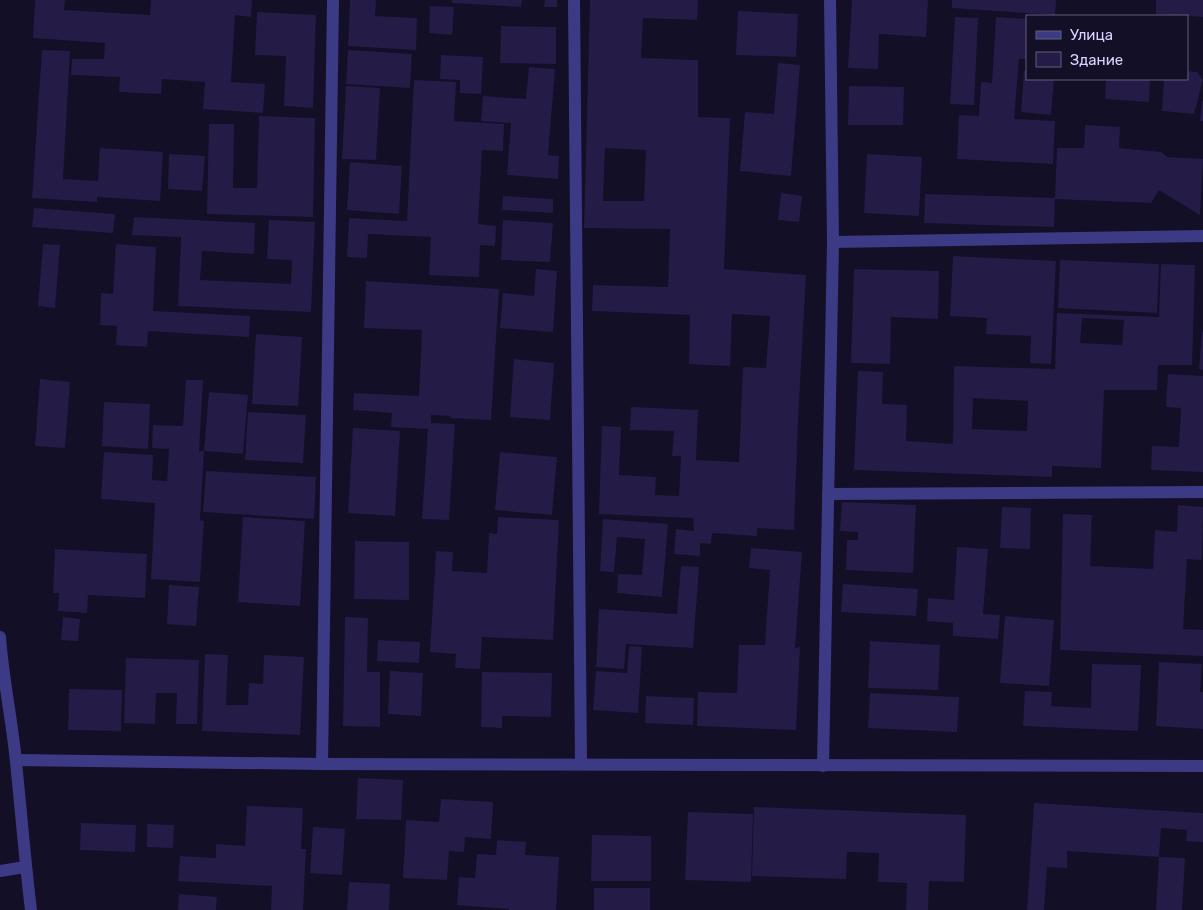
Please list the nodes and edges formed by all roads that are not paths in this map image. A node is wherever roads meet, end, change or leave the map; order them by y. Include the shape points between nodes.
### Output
1 (333, 0) edge
2 (574, 0) edge
3 (830, 0) edge
4 (1203, 236) edge
5 (833, 242) junction
6 (1203, 492) edge
7 (828, 494) junction
8 (0, 637) edge
9 (1, 658) edge
10 (16, 760) junction
11 (322, 764) junction
12 (582, 764) junction
13 (823, 766) junction
14 (1203, 766) edge
15 (25, 867) junction
16 (0, 871) edge
17 (31, 910) edge

1 - 11 street
2 - 12 street
3 - 5 street
4 - 5 street
5 - 7 street
6 - 7 street
7 - 13 street
8 - 9 street
9 - 10 street
10 - 11 street
10 - 15 street
11 - 12 street
12 - 13 street
13 - 14 street
15 - 16 street
15 - 17 street

